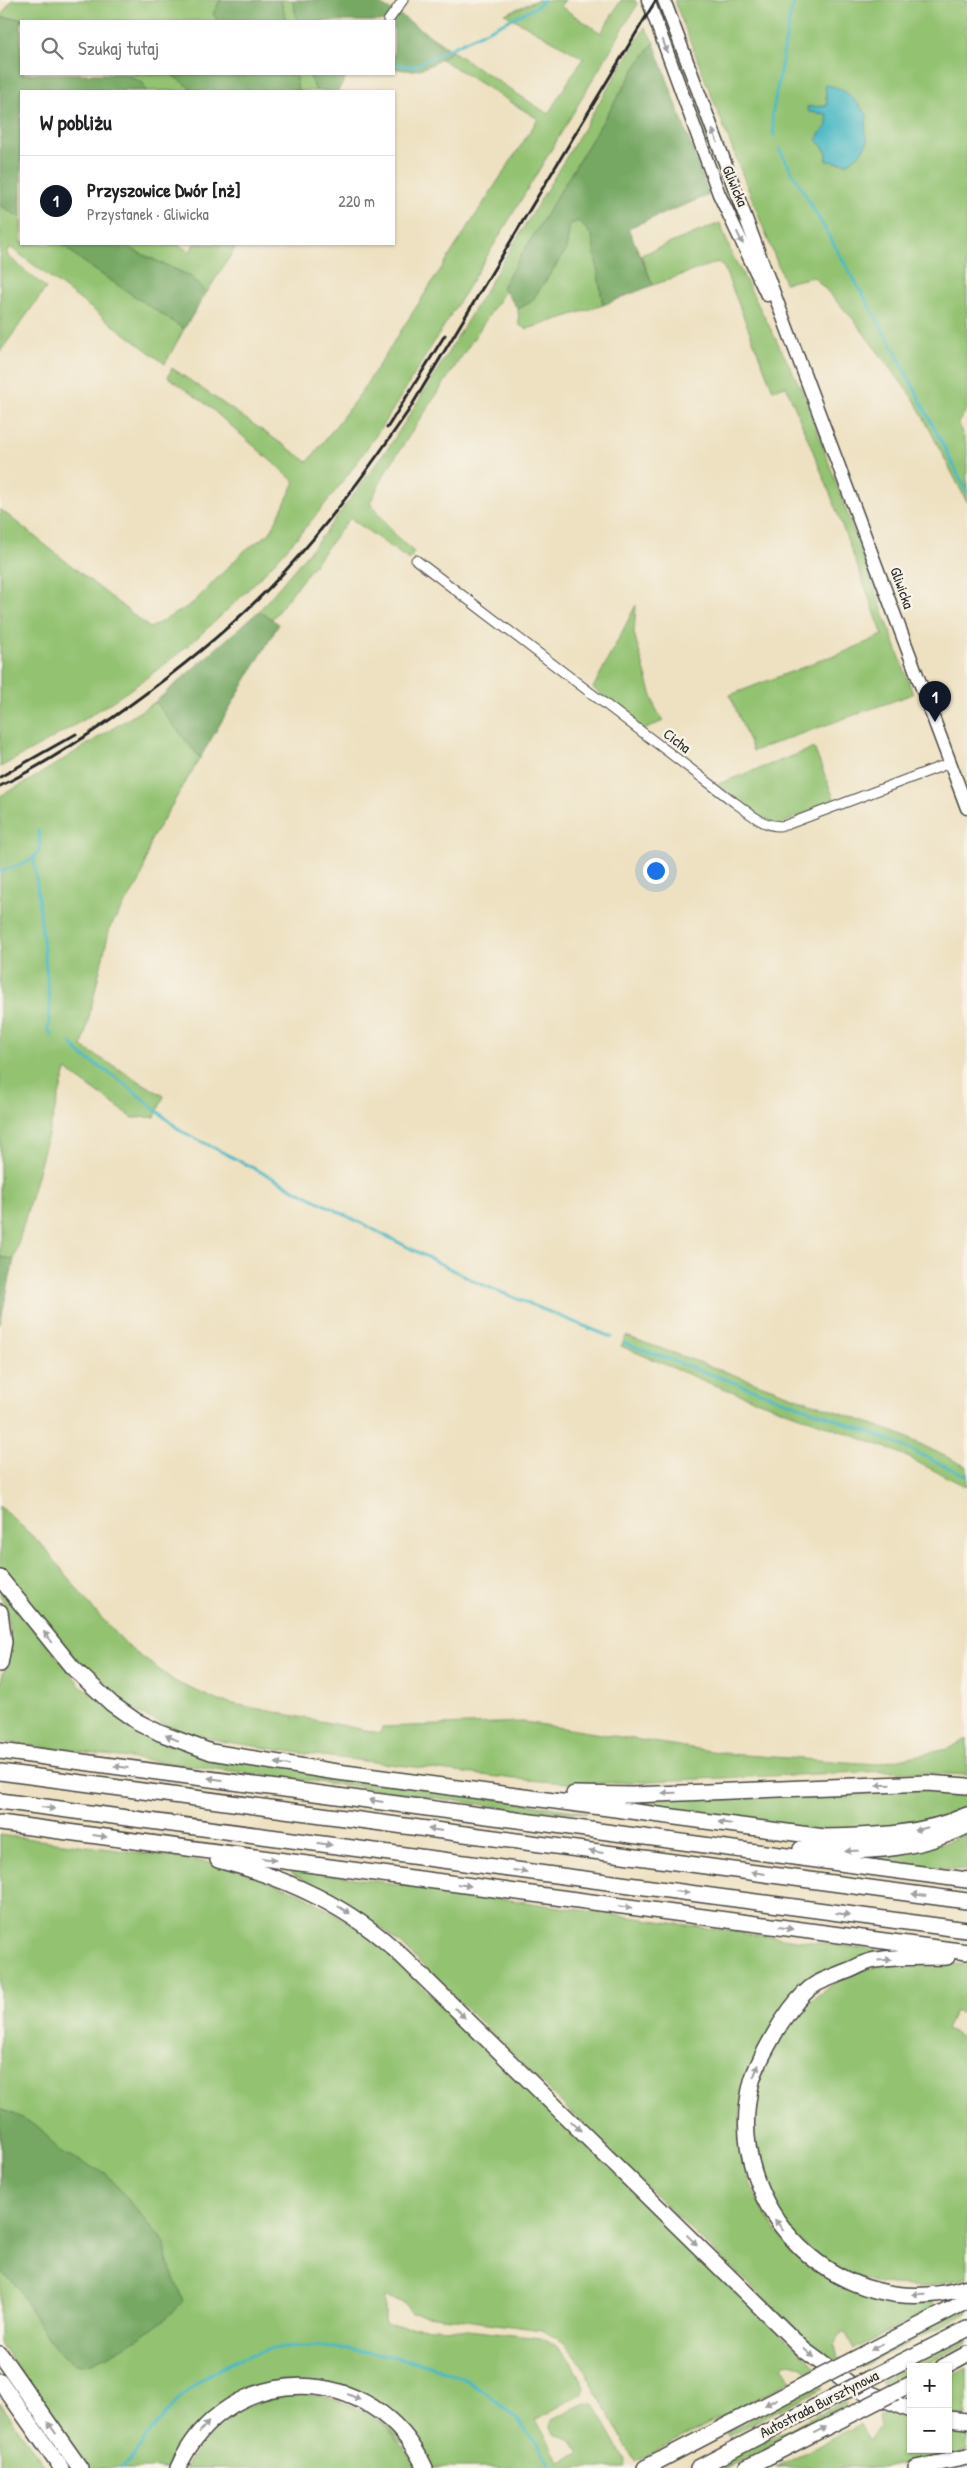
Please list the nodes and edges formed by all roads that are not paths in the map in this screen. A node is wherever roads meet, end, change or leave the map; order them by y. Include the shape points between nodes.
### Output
1 (403, 0) edge
2 (648, 0) edge
3 (664, 0) edge
4 (389, 20) edge
5 (807, 379) junction
6 (416, 560) dead end
7 (950, 763) junction
8 (964, 789) edge
9 (967, 808) edge
10 (0, 1578) edge
11 (0, 1612) edge
12 (0, 1664) edge
13 (0, 1751) edge
14 (0, 1772) edge
15 (967, 1786) edge
16 (513, 1794) junction
17 (0, 1801) edge
18 (967, 1815) edge
19 (0, 1822) edge
20 (967, 1826) edge
21 (151, 1842) junction
22 (707, 1845) junction
23 (967, 1880) edge
24 (967, 1901) edge
25 (967, 1930) edge
26 (967, 1952) edge
27 (967, 1956) edge
28 (967, 2287) edge
29 (967, 2300) edge
30 (967, 2329) edge
31 (0, 2354) edge
32 (967, 2354) edge
33 (950, 2363) edge
34 (0, 2381) edge
35 (907, 2386) edge
36 (907, 2408) edge
37 (952, 2419) edge
38 (967, 2421) edge
39 (967, 2457) edge
40 (59, 2466) edge
41 (80, 2468) edge
42 (178, 2468) edge
43 (425, 2468) edge
44 (645, 2468) edge
45 (698, 2468) edge
46 (746, 2468) edge
47 (916, 2468) edge

1 - 4 street
2 -> 5 main road, Gliwicka via 719,194
5 -> 3 main road, Gliwicka
5 - 7 main road, Gliwicka
6 - 7 street, Cicha via 740,807 771,826 786,825
7 - 8 main road, Gliwicka
8 - 9 main road, Gliwicka
16 -> 10 highway via 235,1757 211,1752 160,1733 136,1721 92,1687
11 - 12 highway via 4,1642
22 -> 13 highway
24 -> 14 highway
15 -> 16 highway via 927,1784 632,1795
18 -> 16 highway via 915,1831 824,1837
17 -> 25 highway
19 -> 21 highway
20 -> 22 highway via 904,1848 840,1851
21 -> 26 highway
21 -> 36 highway via 277,1878 327,1901 363,1923 404,1957 804,2350 854,2387
22 - 23 highway
28 -> 27 highway via 923,2295 886,2292 849,2281 815,2261 792,2240 766,2205 752,2169 746,2129 756,2069 782,2019 814,1985 871,1961
29 -> 44 highway, bridge
30 - 45 highway, Autostrada Bursztynowa, bridge
41 -> 31 highway
32 - 33 highway
34 - 40 highway
46 -> 35 highway, Autostrada Bursztynowa, bridge
37 - 38 highway
39 - 47 highway
42 -> 43 highway via 195,2438 220,2413 252,2395 280,2387 307,2386 347,2394 377,2410 411,2443

